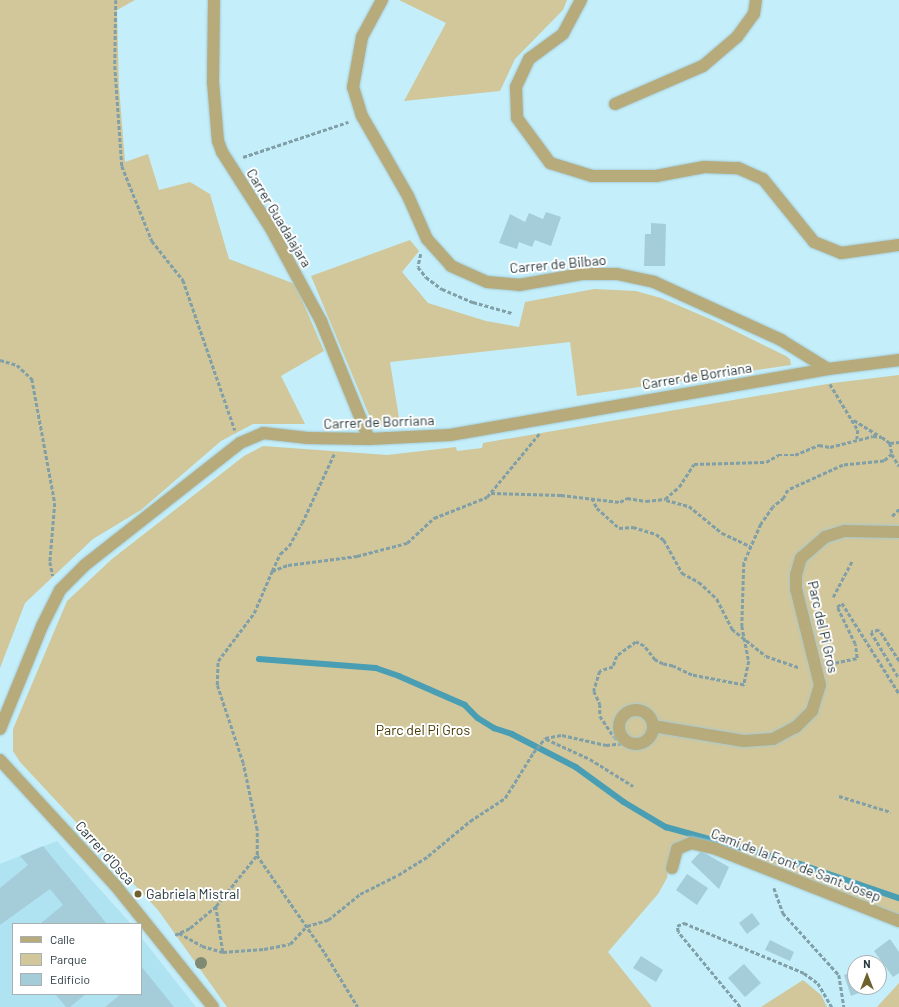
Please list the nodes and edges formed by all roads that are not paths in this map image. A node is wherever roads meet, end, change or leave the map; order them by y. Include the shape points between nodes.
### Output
1 (214, 0) edge
2 (382, 0) edge
3 (581, 0) edge
4 (756, 0) edge
5 (615, 104) dead end
6 (899, 245) edge
7 (899, 360) edge
8 (828, 369) junction
9 (369, 440) junction
10 (899, 532) edge
11 (653, 726) junction
12 (0, 729) edge
13 (0, 760) edge
14 (672, 868) dead end
15 (899, 921) edge
16 (213, 1007) edge

1 - 9 street, Carrer Guadalajara via 214,82 218,141 222,152 270,227 321,321
2 - 8 street, Carrer de Bilbao via 362,37 353,87 362,116 408,196 427,239 451,266 487,282 519,285 582,274 617,274 654,282 781,340
3 - 6 street via 563,34 529,59 516,87 517,118 550,164 592,176 656,176 704,167 738,168 763,179 814,242 841,253
4 - 5 street via 754,14 737,37 703,66
7 - 8 street, Carrer de Borriana
8 - 9 street, Carrer de Borriana via 450,435
9 - 12 street, Carrer de Borriana via 264,433 240,443 85,565 60,590 42,626
10 - 11 street, Parc del Pi Gros via 844,531 825,537 801,558 796,575 796,589 820,685 812,711 796,727 773,739 744,741
11 - 11 street via 649,716 642,711 630,711 619,723 618,730 627,742 636,744 646,742 651,736
13 - 16 street, Carrer d'Osca via 115,885
14 - 15 street, Camí de la Font de Sant Josep via 677,850 691,843 716,849

